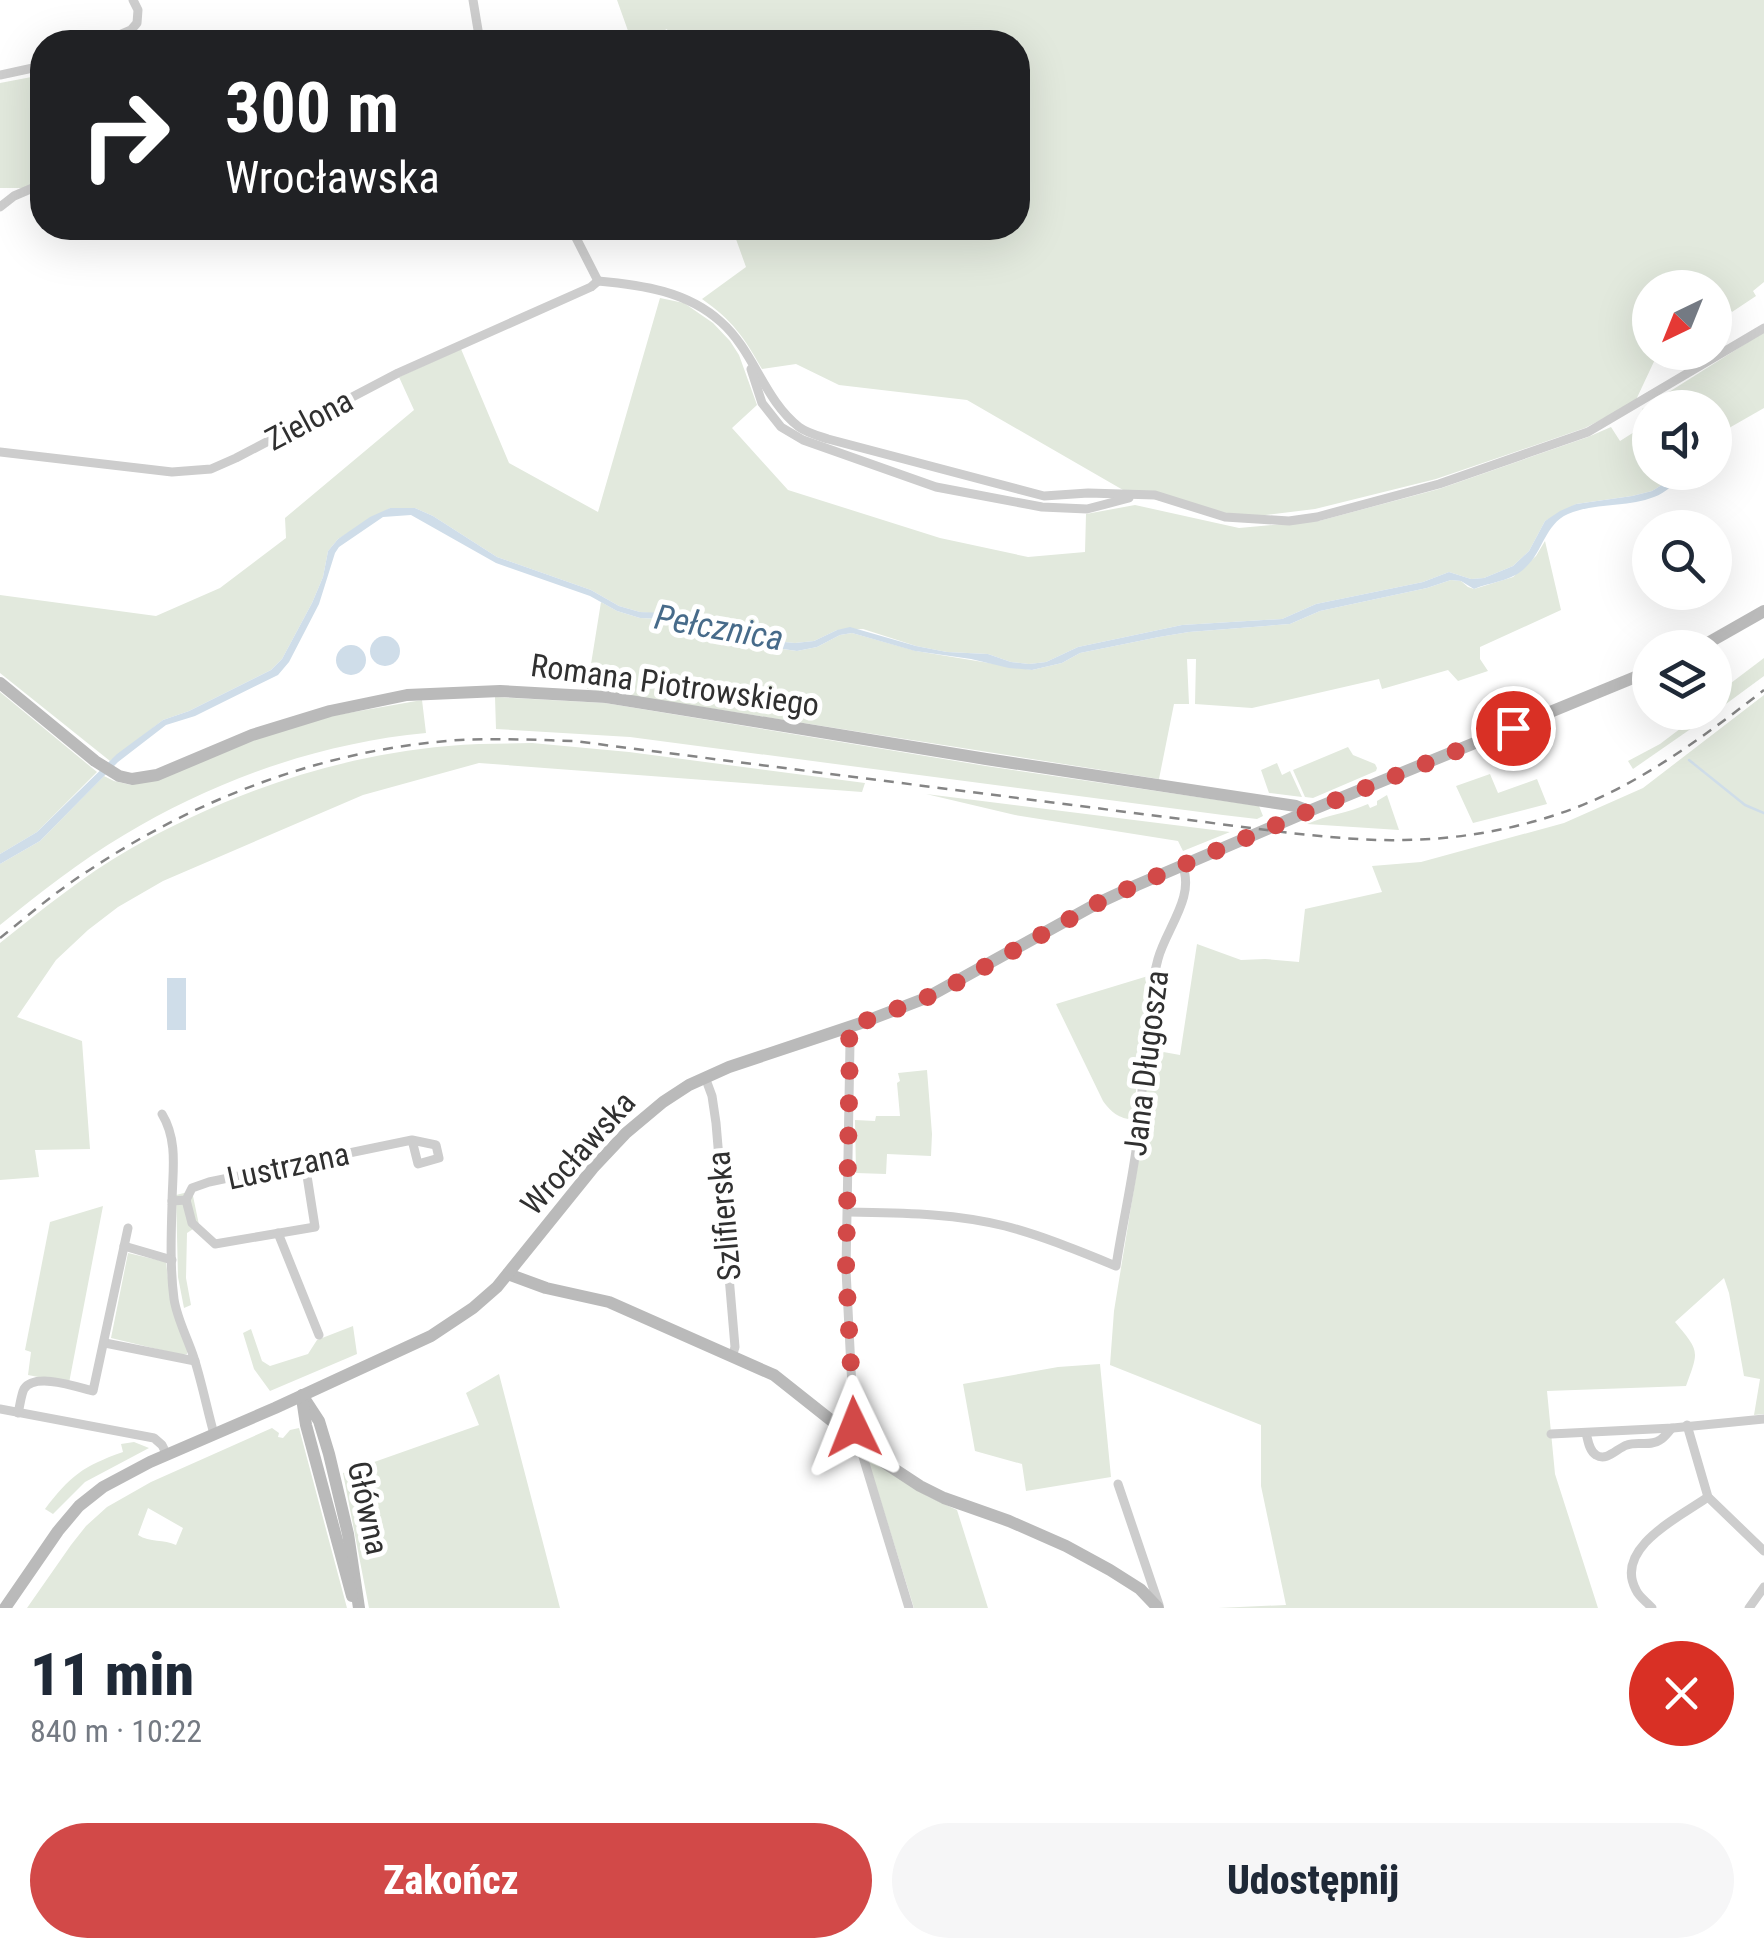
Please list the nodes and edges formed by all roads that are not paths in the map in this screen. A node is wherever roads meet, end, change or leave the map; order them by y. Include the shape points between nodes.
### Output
1 (132, 0) edge
2 (473, 0) edge
3 (131, 30) edge
4 (478, 30) edge
5 (30, 69) edge
6 (0, 75) edge
7 (30, 189) edge
8 (0, 207) edge
9 (577, 240) edge
10 (598, 281) junction
11 (1764, 328) edge
12 (748, 357) junction
13 (0, 452) edge
14 (1139, 495) junction
15 (1764, 611) edge
16 (1731, 630) edge
17 (1632, 678) edge
18 (0, 683) edge
19 (1264, 801) junction
20 (1309, 811) junction
21 (1285, 821) junction
22 (1182, 865) junction
23 (847, 1028) junction
24 (705, 1077) junction
25 (162, 1114) dead end
26 (412, 1140) dead end
27 (305, 1162) junction
28 (186, 1200) junction
29 (172, 1201) junction
30 (849, 1212) junction
31 (128, 1228) dead end
32 (278, 1233) junction
33 (124, 1246) junction
34 (172, 1260) junction
35 (508, 1274) junction
36 (319, 1335) dead end
37 (106, 1343) junction
38 (732, 1357) junction
39 (194, 1360) junction
40 (332, 1382) junction
41 (302, 1395) junction
42 (275, 1408) junction
43 (0, 1410) edge
44 (18, 1412) junction
45 (1764, 1419) edge
46 (312, 1423) junction
47 (1687, 1426) junction
48 (1673, 1428) junction
49 (1586, 1433) junction
50 (214, 1434) junction
51 (1551, 1434) dead end
52 (857, 1439) junction
53 (167, 1454) junction
54 (1118, 1484) dead end
55 (1708, 1497) junction
56 (1764, 1551) edge
57 (1764, 1587) edge
58 (5, 1608) edge
59 (358, 1608) edge
60 (910, 1608) edge
61 (1159, 1608) edge
62 (1652, 1608) edge
63 (1749, 1608) edge

1 - 3 street via 138,10
2 - 4 street
5 - 6 street
7 - 8 street
9 - 10 street
10 - 12 street via 686,299 720,320
10 - 13 street, Zielona via 211,468 172,472
11 - 14 street via 1588,432 1317,517 1224,517
12 - 14 street via 801,429 828,440 1044,496
12 - 14 street via 762,403 781,427 803,440 936,486 1042,507 1087,509
15 - 16 street
17 - 20 street, Wrocławska
18 - 19 street, Romana Piotrowskiego via 95,761 132,779 157,776 252,735 378,700 500,690 606,697
19 - 20 street, Romana Piotrowskiego
19 - 21 street
20 - 21 street, Wrocławska
21 - 22 street, Wrocławska
22 - 23 street, Wrocławska via 1098,903 938,993
22 - 30 street, Jana Długosza via 1187,888 1158,958 1116,1266 1004,1226 933,1214
23 - 24 street, Wrocławska
23 - 30 street
24 - 35 street, Wrocławska via 626,1133
24 - 38 street, Szlifierska via 716,1123
25 - 29 street via 173,1142
26 - 27 street, Lustrzana
27 - 28 street, Lustrzana via 192,1188
27 - 32 street via 315,1227
28 - 29 street, Lustrzana
28 - 32 street via 192,1223 215,1244
29 - 34 street
30 - 52 street
31 - 33 street
32 - 36 street
33 - 34 street
33 - 37 street
34 - 39 street via 174,1301
35 - 38 street via 609,1302
35 - 40 street, Wrocławska via 431,1336
37 - 39 street
37 - 44 street via 94,1391 41,1380 24,1390
38 - 52 street via 774,1375
39 - 50 street
40 - 41 street, Wrocławska
40 - 46 street
41 - 42 street, Wrocławska
41 - 46 street, Główna
42 - 46 street
42 - 50 street, Wrocławska
43 - 44 street
44 - 53 street via 154,1438
45 - 47 street
46 - 59 street, Główna via 348,1534
47 - 48 street
47 - 55 street
48 - 49 street
48 - 49 street via 1653,1444 1622,1446 1607,1457 1592,1452
49 - 51 street
50 - 53 street, Wrocławska
52 - 60 street
52 - 61 street via 920,1486 1110,1570
53 - 58 street, Wrocławska via 85,1500
54 - 61 street
55 - 56 street
55 - 62 street via 1638,1548 1632,1580
57 - 63 street

